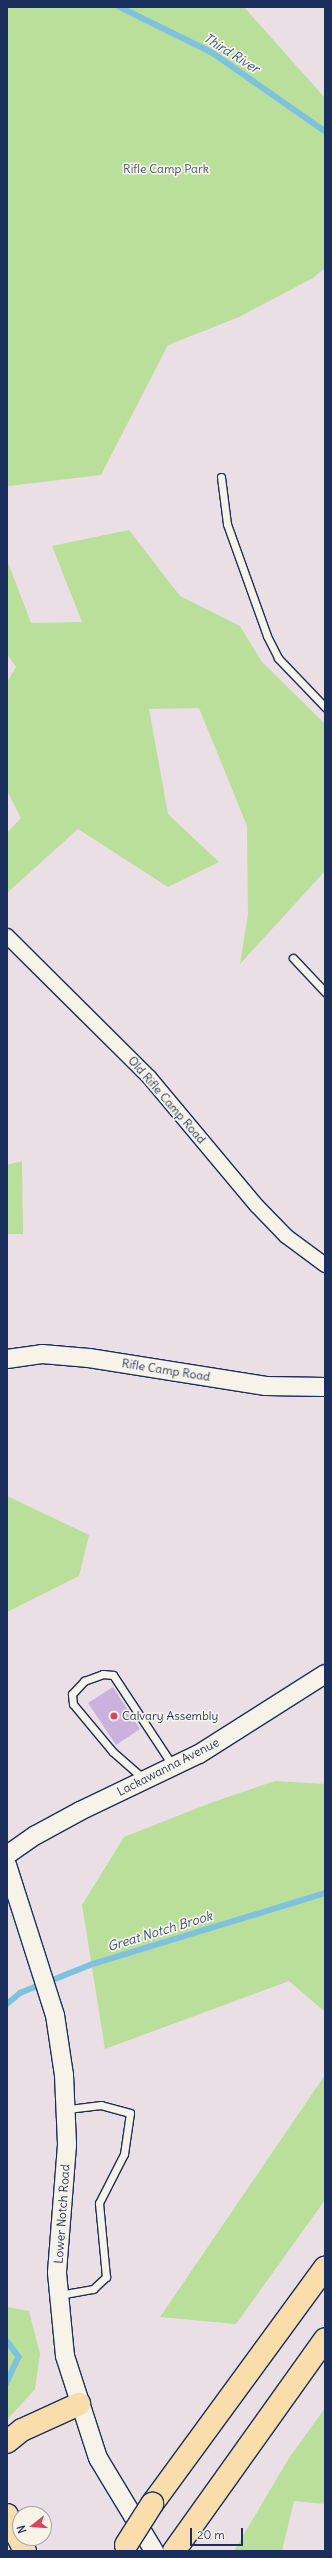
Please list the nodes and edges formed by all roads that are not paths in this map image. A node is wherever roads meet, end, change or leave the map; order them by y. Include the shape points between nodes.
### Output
1 (221, 477) dead end
2 (325, 706) edge
3 (7, 936) edge
4 (293, 958) dead end
5 (325, 992) edge
6 (325, 1265) edge
7 (7, 1359) edge
8 (325, 1387) edge
9 (325, 1674) edge
10 (173, 1767) junction
11 (145, 1780) junction
12 (7, 1855) edge
13 (7, 1865) edge
14 (67, 2110) junction
15 (325, 2268) edge
16 (59, 2296) junction
17 (325, 2339) edge
18 (79, 2404) junction
19 (7, 2442) edge
20 (7, 2515) edge
21 (124, 2548) edge
22 (25, 2551) edge
23 (167, 2551) edge

1 - 2 lane via 227,524 267,636 278,658
3 - 6 street, Old Rifle Camp Road via 149,1077 257,1206 286,1236
4 - 5 lane
7 - 8 street, Rifle Camp Road via 42,1354 89,1358 266,1386
9 - 10 street, Lackawanna Avenue via 206,1750
10 - 11 street, Lackawanna Avenue
10 - 11 lane via 113,1674 103,1674 84,1681 72,1694 73,1704 113,1752
11 - 12 street, Lackawanna Avenue via 42,1831
13 - 14 street, Lower Notch Road via 55,2015
14 - 16 street, Lower Notch Road
14 - 16 lane via 101,2105 130,2113 124,2154 99,2202 106,2277 93,2289
15 - 21 highway, bridge via 152,2504
16 - 18 street, Lower Notch Road via 65,2356
17 - 23 highway
18 - 19 highway via 22,2430
18 - 23 street, Lower Notch Road via 98,2458
20 - 22 highway

